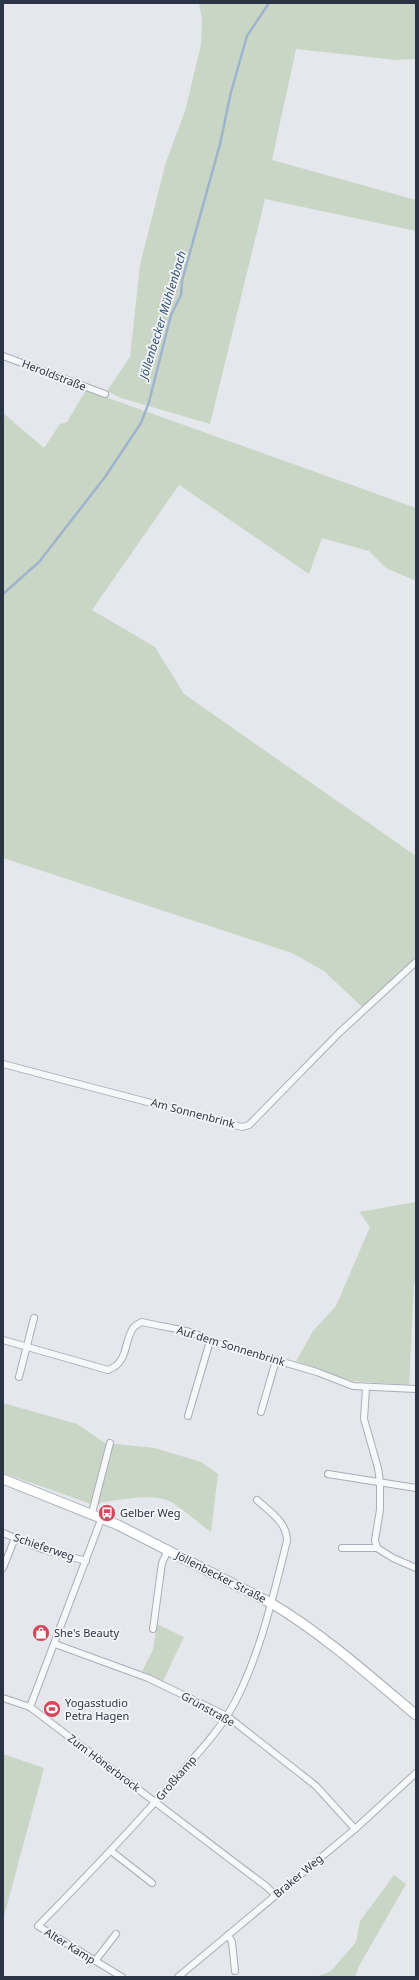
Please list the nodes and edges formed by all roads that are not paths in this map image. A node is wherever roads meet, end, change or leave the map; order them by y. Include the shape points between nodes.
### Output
1 (3, 356) edge
2 (105, 394) dead end
3 (416, 962) edge
4 (3, 1064) edge
5 (34, 1318) dead end
6 (3, 1340) edge
7 (210, 1341) junction
8 (27, 1347) junction
9 (276, 1360) junction
10 (19, 1377) dead end
11 (366, 1388) junction
12 (416, 1389) edge
13 (261, 1412) dead end
14 (188, 1416) dead end
15 (110, 1443) dead end
16 (328, 1474) dead end
17 (3, 1479) edge
18 (380, 1482) junction
19 (416, 1488) edge
20 (257, 1500) dead end
21 (92, 1513) junction
22 (102, 1518) junction
23 (3, 1533) edge
24 (15, 1538) junction
25 (342, 1548) dead end
26 (377, 1548) junction
27 (168, 1550) junction
28 (86, 1561) junction
29 (3, 1568) edge
30 (416, 1568) edge
31 (272, 1603) junction
32 (153, 1629) dead end
33 (55, 1644) junction
34 (3, 1698) edge
35 (30, 1707) junction
36 (416, 1715) edge
37 (227, 1716) junction
38 (416, 1773) edge
39 (156, 1802) junction
40 (355, 1829) junction
41 (111, 1851) junction
42 (152, 1884) dead end
43 (275, 1895) junction
44 (38, 1926) joint
45 (116, 1934) dead end
46 (228, 1935) junction
47 (95, 1961) junction
48 (235, 1971) dead end
49 (122, 1977) edge
50 (178, 1977) edge

1 - 2 street, Heroldstraße
3 - 4 street, Am Sonnenbrink via 249,1125 242,1127
5 - 8 street
6 - 8 street, Auf dem Sonnenbrink
7 - 8 street, Auf dem Sonnenbrink via 175,1328 142,1322 134,1327 121,1362 108,1370
7 - 9 street, Auf dem Sonnenbrink
7 - 14 street
8 - 10 street
9 - 11 street, Auf dem Sonnenbrink via 352,1386
9 - 13 street
11 - 12 street, Auf dem Sonnenbrink
11 - 18 street via 364,1419
15 - 21 street
16 - 18 street
17 - 21 main road, Jöllenbecker Straße
18 - 19 street
18 - 26 street via 380,1510 375,1540
20 - 31 street, Großkamp via 277,1518 287,1533
21 - 22 main road, Jöllenbecker Straße
22 - 27 main road, Jöllenbecker Straße
22 - 28 street
23 - 24 street, Schieferweg
24 - 28 street, Schieferweg via 42,1549
24 - 29 street
25 - 26 street
26 - 30 street
27 - 31 main road, Jöllenbecker Straße
27 - 32 street via 162,1563
28 - 33 street
31 - 36 main road, Jöllenbecker Straße via 293,1616
31 - 37 street, Großkamp via 257,1650 236,1702
33 - 35 street
33 - 37 street, Grünstraße via 148,1678
34 - 35 street, Zum Hönerbrock
35 - 39 street, Zum Hönerbrock
37 - 39 street, Großkamp
37 - 40 street, Grünstraße via 316,1786
38 - 40 street, Braker Weg
39 - 41 street, Großkamp
39 - 43 street, Zum Hönerbrock
40 - 43 street, Braker Weg
41 - 42 street
41 - 44 street, Großkamp
43 - 46 street, Braker Weg
44 - 47 street, Alter Kamp
45 - 47 street
46 - 48 street via 232,1942
46 - 50 street, Braker Weg
47 - 49 street, Alter Kamp

